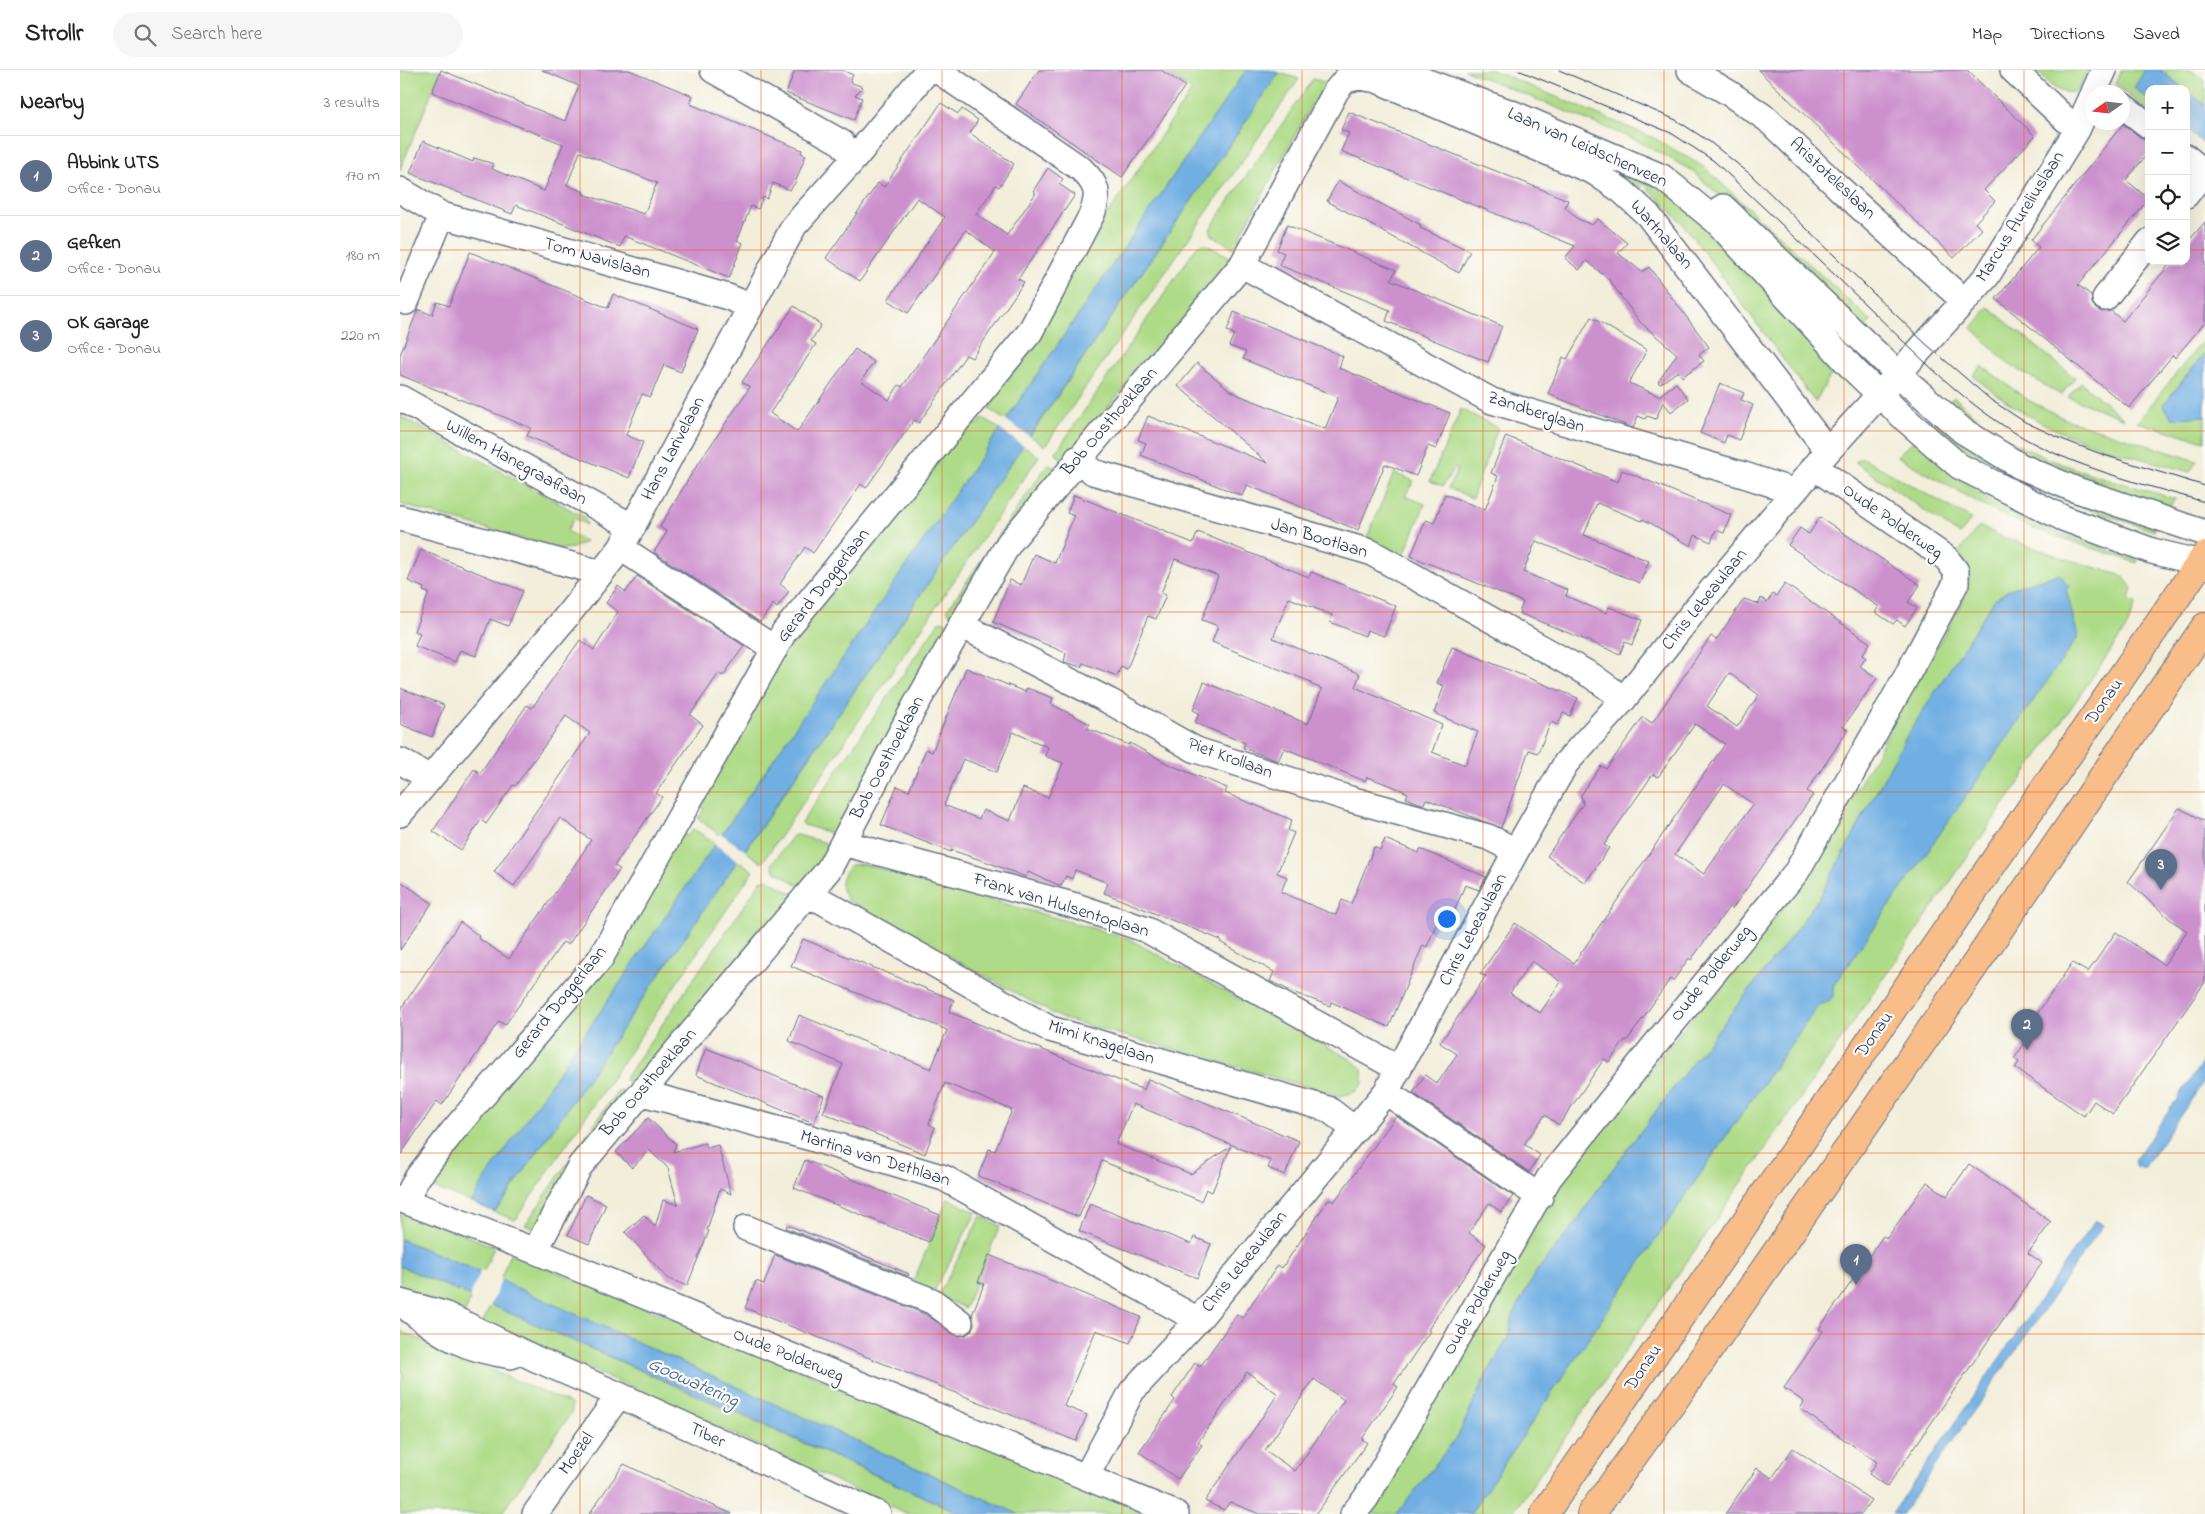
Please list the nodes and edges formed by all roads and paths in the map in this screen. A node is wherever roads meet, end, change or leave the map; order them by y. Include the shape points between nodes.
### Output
1 (713, 70) edge
2 (928, 70) edge
3 (938, 70) edge
4 (1395, 70) edge
5 (1445, 70) edge
6 (1690, 70) edge
7 (2013, 70) edge
8 (2130, 111) edge
9 (2085, 114) edge
10 (2145, 123) edge
11 (2077, 130) junction
12 (854, 159) junction
13 (2190, 160) edge
14 (400, 190) edge
15 (2190, 190) edge
16 (442, 215) junction
17 (2145, 247) edge
18 (1242, 265) junction
19 (2105, 298) dead end
20 (1964, 301) junction
21 (406, 302) dead end
22 (750, 306) junction
23 (1898, 374) junction
24 (1879, 394) junction
25 (400, 398) edge
26 (1821, 459) junction
27 (1077, 460) junction
28 (1793, 491) junction
29 (400, 518) edge
30 (2205, 533) edge
31 (627, 537) junction
32 (2204, 561) edge
33 (601, 574) junction
34 (961, 625) junction
35 (2205, 627) edge
36 (775, 649) junction
37 (1624, 699) junction
38 (400, 761) edge
39 (430, 778) junction
40 (400, 814) edge
41 (843, 842) junction
42 (1516, 851) junction
43 (807, 896) junction
44 (1399, 1069) junction
45 (1386, 1092) junction
46 (642, 1093) junction
47 (1354, 1129) junction
48 (1540, 1197) junction
49 (403, 1200) edge
50 (746, 1228) dead end
51 (535, 1251) junction
52 (400, 1302) edge
53 (1198, 1320) junction
54 (960, 1322) dead end
55 (619, 1395) junction
56 (1086, 1477) junction
57 (535, 1514) edge
58 (878, 1514) edge
59 (1176, 1514) edge
60 (1353, 1514) edge
61 (1544, 1514) edge
62 (1591, 1514) edge

1 - 12 street via 842,143
2 - 12 street, Hans Larivelaan
3 - 36 street, Gerard Doggerlaan via 1081,169 1096,188 1097,201 1030,332 784,632
4 - 24 street, Laan van Leidschenveen via 1514,114 1662,177 1716,221
5 - 23 street, Laan van Leidschenveen via 1663,161 1730,213
6 - 20 street, Aristoteleslaan via 1767,119
7 - 11 street
8 - 10 street
9 - 11 street, Marcus Aureliuslaan
11 - 20 street, Marcus Aureliuslaan via 1987,276
12 - 22 street, Hans Larivelaan via 794,226
13 - 15 street via 2204,172
14 - 16 street, Tom Navislaan
16 - 21 street
16 - 22 street, Tom Navislaan
17 - 19 street
18 - 26 street, Wartnalaan via 1336,91 1345,80 1360,77 1377,80 1594,172 1622,191 1648,214
18 - 27 street, Bob Oosthoeklaan
18 - 28 street, Zandberglaan via 1492,401
20 - 23 street, Marcus Aureliuslaan
22 - 31 street, Hans Larivelaan
23 - 24 street
23 - 30 street, Laan van Leidschenveen via 1963,431 2020,466 2074,489
24 - 26 street, Chris Lebeaulaan
24 - 32 street, Laan van Leidschenveen via 1967,471 2062,518 2152,551
25 - 31 street, Willem Hanegraaflaan
26 - 28 street, Chris Lebeaulaan
26 - 48 street, Oude Polderweg via 1946,558 1956,571 1956,583 1797,871 1549,1178
27 - 34 street, Bob Oosthoeklaan via 1009,542
27 - 37 street, Jan Bootlaan via 1092,472 1370,552 1592,676
28 - 37 street, Chris Lebeaulaan
29 - 33 street
31 - 33 street, Hans Larivelaan
31 - 36 street, Willem Hanegraaflaan
32 - 61 main road, Donau
33 - 39 street, Hans Larivelaan
34 - 41 street, Bob Oosthoeklaan
34 - 42 street, Piet Krollaan via 1196,750 1350,799 1488,837
35 - 62 main road via 1940,1016 1674,1400
36 - 49 street, Gerard Doggerlaan via 600,959 453,1131
37 - 42 street, Chris Lebeaulaan via 1566,763
38 - 39 street
39 - 40 street, Hans Larivelaan
41 - 43 street, Bob Oosthoeklaan
41 - 44 street, Frank van Hulsentoplaan via 1076,906 1147,930
42 - 44 street, Chris Lebeaulaan
43 - 46 street, Bob Oosthoeklaan
43 - 47 street, Mimi Knagelaan via 822,901 1050,1029 1328,1109
44 - 45 street, Chris Lebeaulaan
45 - 47 street, Chris Lebeaulaan
45 - 48 street
46 - 51 street, Bob Oosthoeklaan via 580,1166
46 - 53 street, Martina van Dethlaan via 944,1178
47 - 53 street, Chris Lebeaulaan
48 - 60 street, Oude Polderweg via 1366,1498
49 - 51 street, Oude Polderweg
50 - 54 street via 932,1301
51 - 56 street, Oude Polderweg
52 - 55 street, Tiber via 444,1314
53 - 56 street, Chris Lebeaulaan via 1132,1391
55 - 57 street, Moezel
55 - 58 street, Tiber
56 - 59 street, Oude Polderweg

